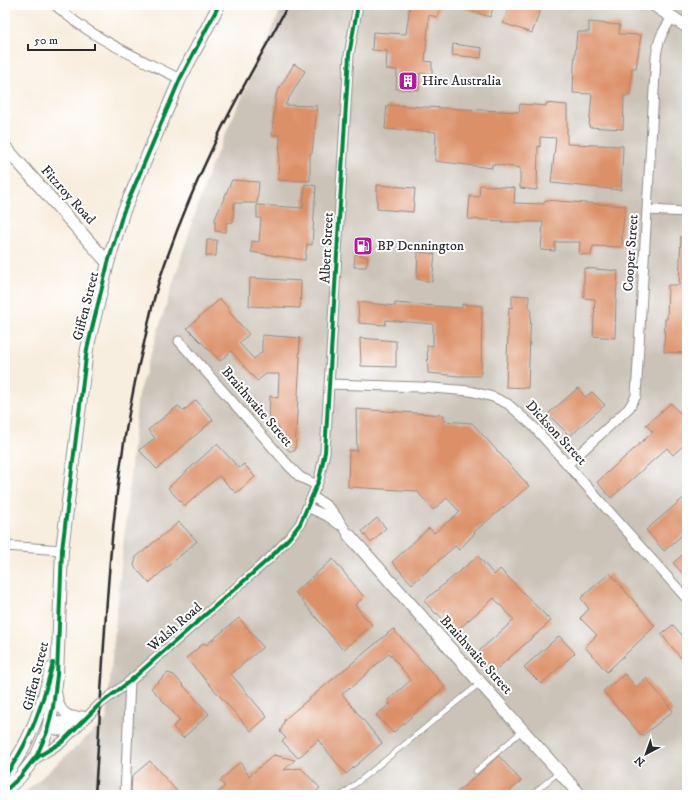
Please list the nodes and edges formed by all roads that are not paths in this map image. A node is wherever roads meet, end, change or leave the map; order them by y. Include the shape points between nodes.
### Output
1 (55, 5) edge
2 (219, 5) edge
3 (358, 5) edge
4 (654, 5) edge
5 (672, 18) junction
6 (687, 27) edge
7 (180, 79) junction
8 (5, 147) edge
9 (648, 210) junction
10 (687, 212) edge
11 (108, 263) junction
12 (179, 341) dead end
13 (330, 384) junction
14 (567, 465) junction
15 (315, 491) junction
16 (308, 507) junction
17 (350, 535) junction
18 (5, 546) edge
19 (62, 550) junction
20 (686, 596) edge
21 (57, 635) junction
22 (130, 681) junction
23 (481, 683) junction
24 (56, 687) junction
25 (87, 715) junction
26 (35, 723) junction
27 (49, 725) junction
28 (76, 727) junction
29 (523, 730) junction
30 (32, 763) junction
31 (476, 771) dead end
32 (560, 771) junction
33 (5, 776) edge
34 (5, 791) edge
35 (125, 795) edge
36 (342, 795) edge
37 (531, 795) edge
38 (580, 795) edge

1 - 7 street via 93,34
2 - 7 street, Giffen Street
3 - 13 street, Albert Street via 349,54
4 - 5 street
5 - 6 street
5 - 9 street, Cooper Street via 658,43
7 - 11 street, Giffen Street via 124,213
8 - 11 street, Fitzroy Road
9 - 10 street
9 - 14 street, Cooper Street via 636,396 629,408
11 - 19 street, Giffen Street via 87,350
12 - 15 street, Braithwaite Street via 292,470
13 - 14 street, Dickson Street via 420,387 470,391 493,397 519,412
13 - 15 street, Albert Street via 325,452
14 - 20 street, Dickson Street
15 - 16 street, Walsh Road
15 - 17 street, Braithwaite Street
16 - 17 street, Braithwaite Street via 338,523
16 - 22 street, Walsh Road via 300,524 271,557
17 - 23 street, Braithwaite Street
18 - 19 street
19 - 21 street, Giffen Street
21 - 24 street, Giffen Street
21 - 26 street, Giffen Street via 53,663
22 - 25 street, Walsh Road
22 - 35 street
23 - 29 street, Braithwaite Street
23 - 36 lane
24 - 25 street via 59,704 64,712 70,715
24 - 27 street, Giffen Street
25 - 27 street, Walsh Road
25 - 28 street, Walsh Road
26 - 27 street, Giffen Street
26 - 33 street via 24,748
27 - 28 street via 60,731
27 - 30 street, Walsh Road
28 - 30 street, Walsh Road via 62,742
29 - 31 lane
29 - 32 street, Braithwaite Street
30 - 34 street, Walsh Road
32 - 37 lane
32 - 38 street, Braithwaite Street

